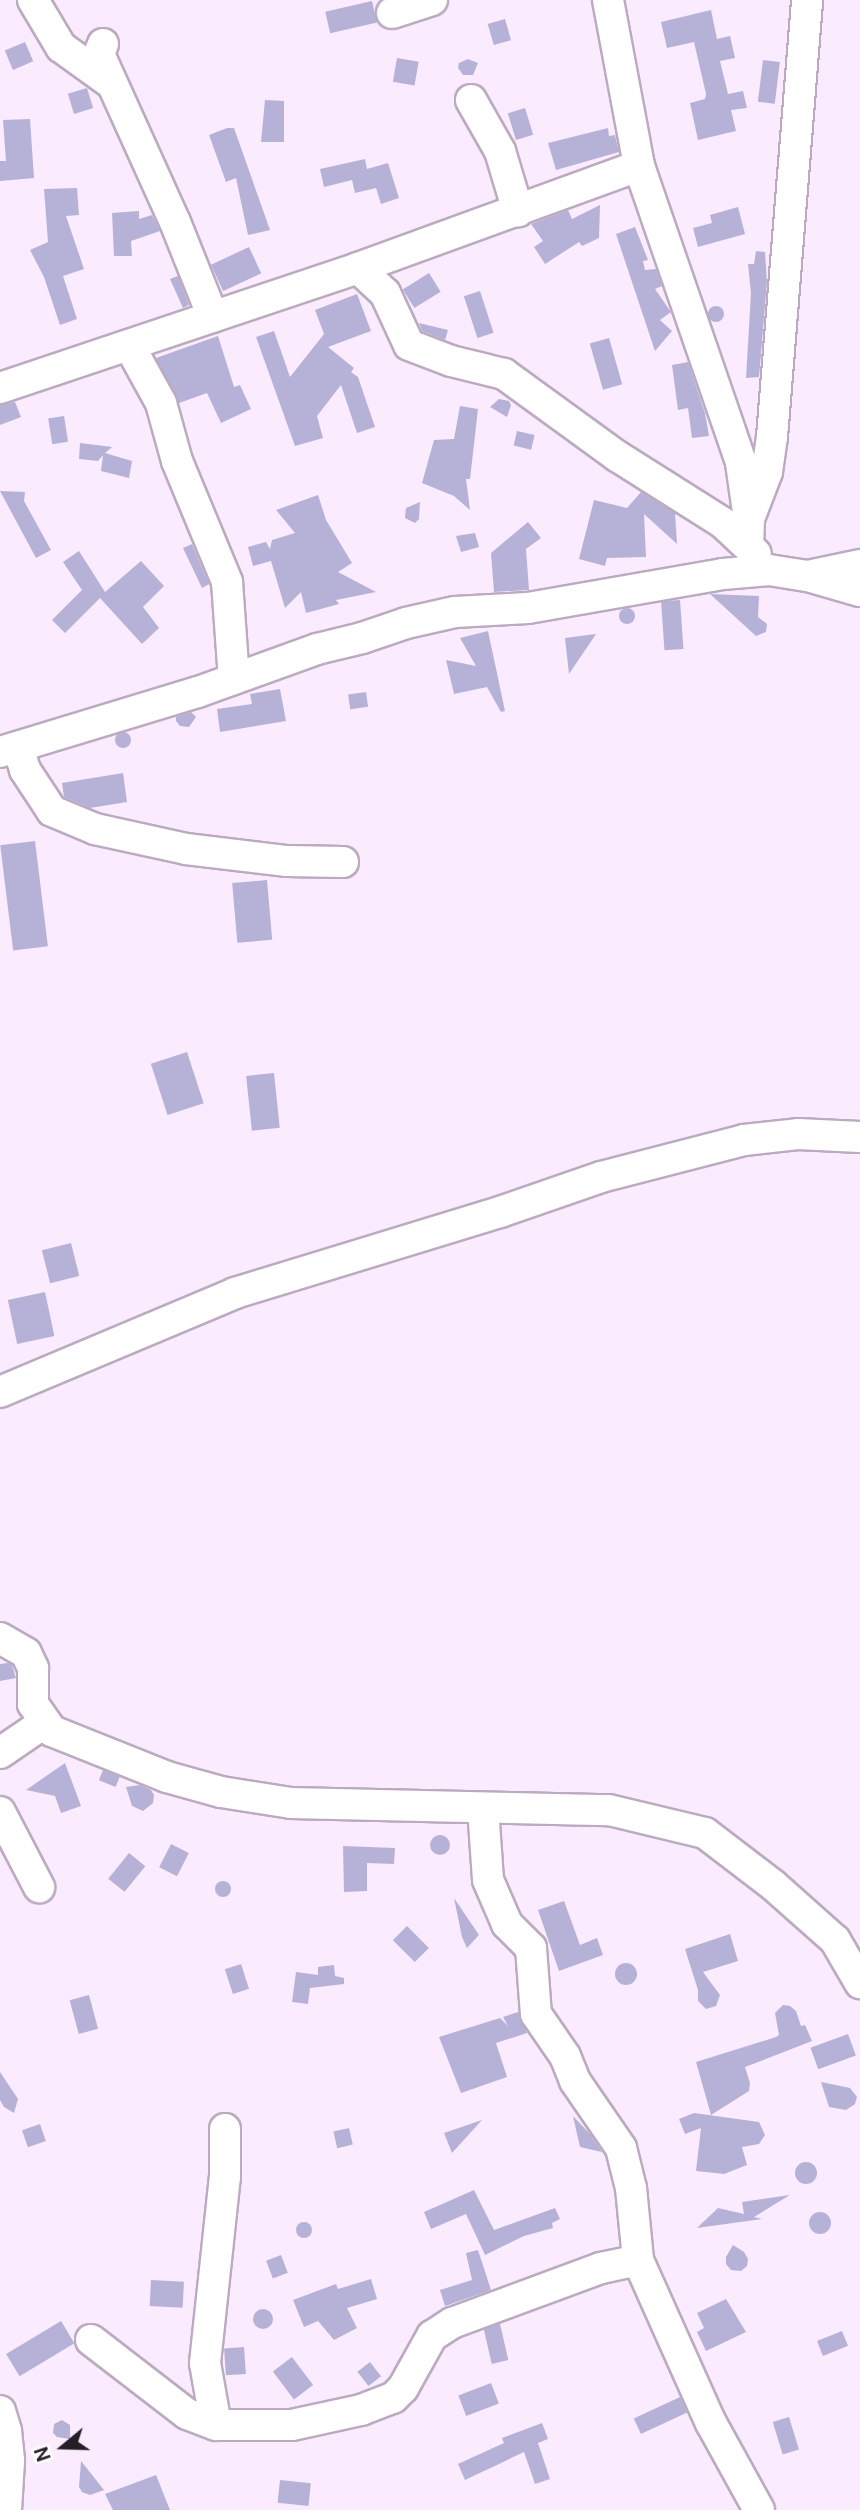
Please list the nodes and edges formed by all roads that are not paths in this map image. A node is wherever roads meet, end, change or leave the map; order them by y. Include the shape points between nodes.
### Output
1 (33, 0) edge
2 (432, 0) edge
3 (608, 0) edge
4 (807, 0) edge
5 (392, 13) dead end
6 (103, 44) dead end
7 (114, 85) junction
8 (471, 100) dead end
9 (639, 166) junction
10 (518, 211) junction
11 (358, 268) junction
12 (213, 317) junction
13 (129, 345) junction
14 (0, 388) edge
15 (749, 533) junction
16 (860, 565) edge
17 (769, 570) junction
18 (808, 576) junction
19 (860, 591) edge
20 (234, 679) junction
21 (9, 749) edge
22 (343, 862) dead end
23 (860, 1137) edge
24 (0, 1392) edge
25 (0, 1638) edge
26 (44, 1723) junction
27 (0, 1753) edge
28 (483, 1808) junction
29 (0, 1812) edge
30 (38, 1887) dead end
31 (860, 1983) edge
32 (225, 2129) dead end
33 (638, 2260) junction
34 (90, 2340) dead end
35 (0, 2411) edge
36 (216, 2425) junction
37 (6, 2510) edge
38 (759, 2510) edge

1 - 7 street via 61,47
2 - 5 street
3 - 9 street
4 - 15 street via 772,437
6 - 7 street via 99,54
7 - 12 street
8 - 10 street via 500,151
9 - 10 street
9 - 15 street via 741,463
10 - 11 street
11 - 12 street
11 - 15 street via 385,293 409,345 504,374 638,470 723,523
12 - 13 street
13 - 14 street
13 - 20 street via 161,403 177,461 227,582
15 - 17 street
16 - 18 street
17 - 18 street
17 - 20 street via 528,608 455,612 406,622
18 - 19 street
20 - 21 street
21 - 22 street via 52,811 95,829 186,849 287,861
23 - 24 street via 798,1134 744,1140 601,1177 235,1293
25 - 26 street via 26,1653 34,1683 33,1704
26 - 27 street
26 - 28 street via 79,1744 221,1793 291,1803
28 - 31 street via 609,1810 705,1833 835,1940
28 - 33 street via 488,1880 507,1924 531,1948 536,2014 621,2148 631,2188
29 - 30 street
32 - 36 street via 225,2177 205,2363
33 - 36 street via 601,2268 452,2323 432,2336 393,2398 292,2425
33 - 38 street via 711,2423
34 - 36 street via 187,2414
35 - 37 street via 9,2461

